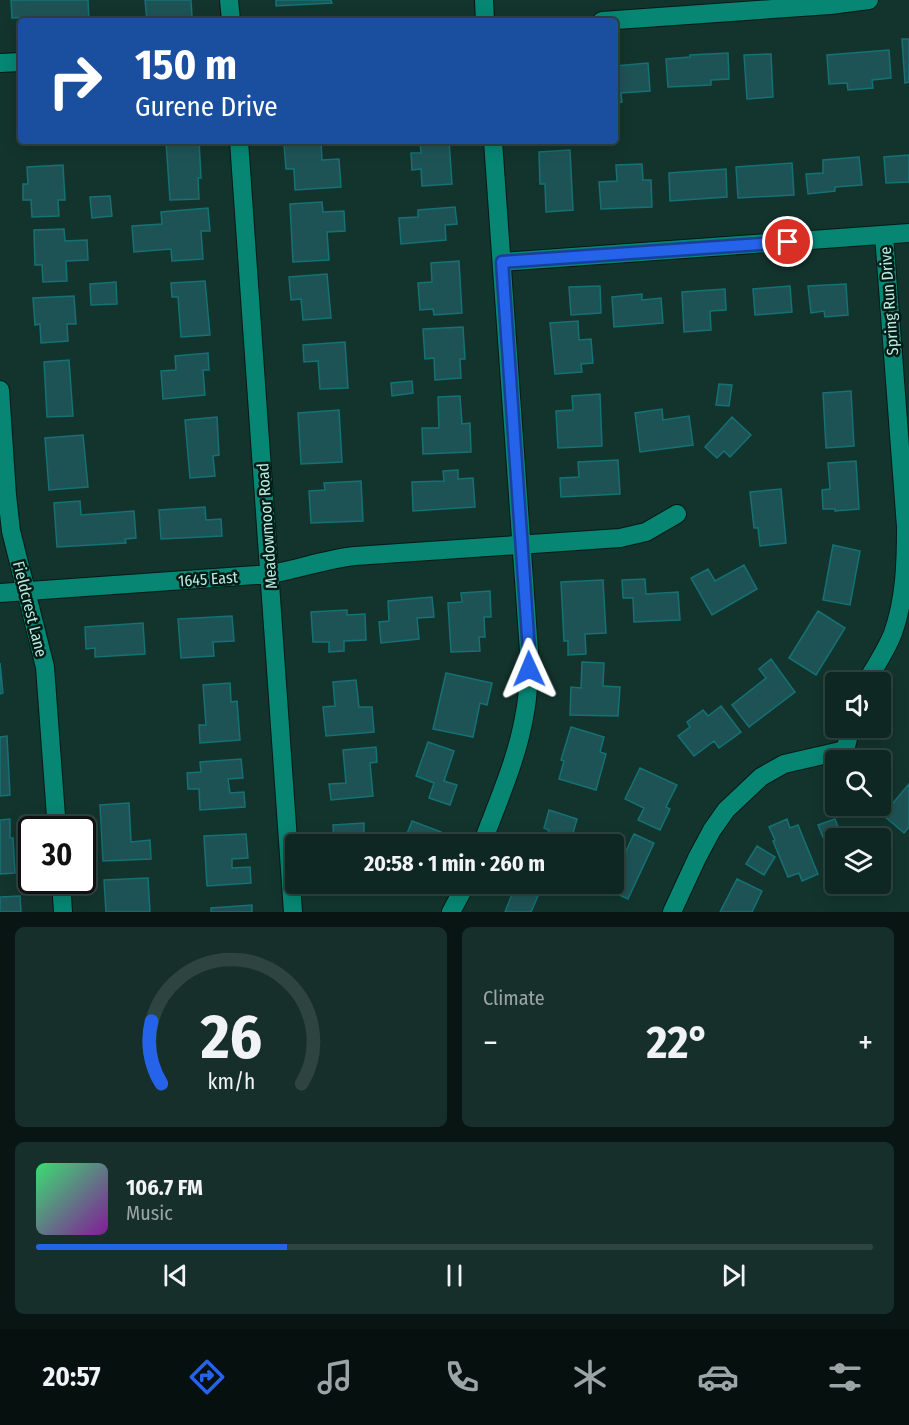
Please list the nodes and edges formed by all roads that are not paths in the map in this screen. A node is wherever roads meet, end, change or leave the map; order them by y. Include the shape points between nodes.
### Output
1 (229, 0) edge
2 (484, 0) edge
3 (869, 0) edge
4 (759, 5) edge
5 (231, 18) edge
6 (485, 18) edge
7 (618, 19) edge
8 (18, 62) edge
9 (0, 63) edge
10 (239, 144) edge
11 (493, 144) edge
12 (909, 233) edge
13 (884, 235) junction
14 (502, 262) junction
15 (0, 390) edge
16 (677, 514) dead end
17 (521, 544) junction
18 (271, 574) junction
19 (26, 591) junction
20 (0, 593) edge
21 (872, 672) edge
22 (848, 738) edge
23 (56, 816) edge
24 (486, 834) edge
25 (62, 894) edge
26 (461, 894) edge
27 (63, 912) edge
28 (293, 912) edge
29 (451, 912) edge
30 (672, 912) edge

1 - 5 street
2 - 6 street
3 - 4 street
4 - 7 street
8 - 9 street
10 - 18 street, Meadowmoor Road
11 - 14 street
12 - 13 street
13 - 14 street
13 - 21 street, Spring Run Drive via 906,569 893,634
14 - 17 street
15 - 19 street, Fieldcrest Lane via 11,531
16 - 17 street, 1645 East via 646,532 629,536
17 - 18 street, 1645 East via 355,556
17 - 24 street via 529,651 525,712 516,753
18 - 19 street, 1645 East
18 - 28 street, Meadowmoor Road
19 - 20 street, 1645 East
19 - 23 street, Fieldcrest Lane via 45,667
22 - 30 street via 845,750 784,764 761,777 726,810 697,858
25 - 27 street
26 - 29 street

